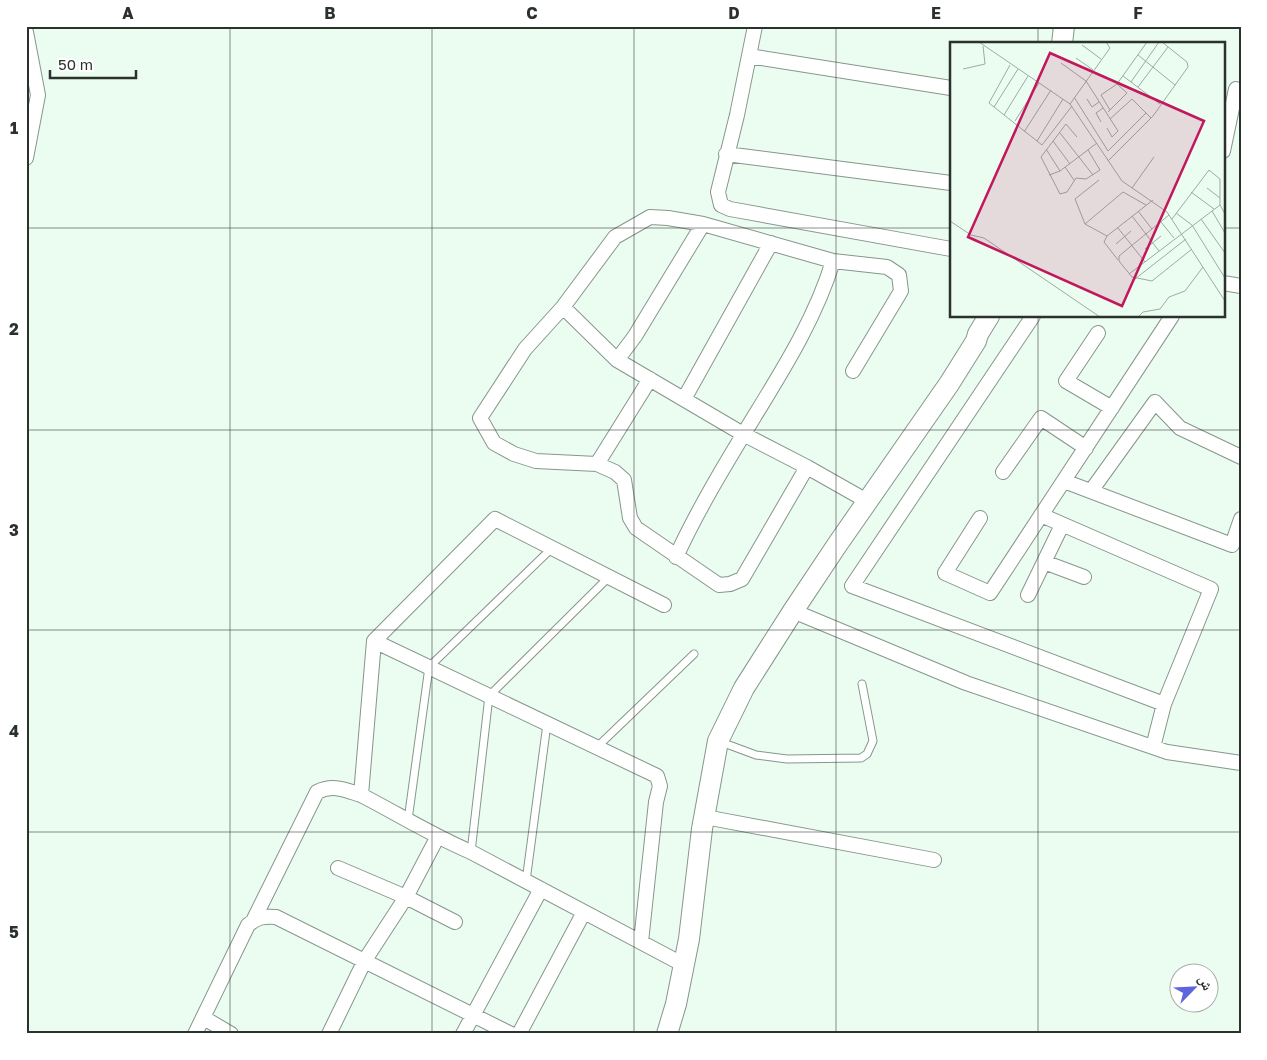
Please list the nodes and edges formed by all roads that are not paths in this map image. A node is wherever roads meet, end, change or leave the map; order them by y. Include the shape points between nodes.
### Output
1 (755, 26) edge
2 (1064, 26) edge
3 (26, 32) edge
4 (1062, 42) edge
5 (749, 56) junction
6 (950, 88) edge
7 (1236, 89) dead end
8 (1224, 146) edge
9 (726, 154) junction
10 (26, 158) edge
11 (950, 183) edge
12 (703, 224) junction
13 (771, 243) junction
14 (950, 249) edge
15 (833, 261) junction
16 (1224, 283) edge
17 (1241, 286) edge
18 (563, 307) junction
19 (988, 318) edge
20 (1033, 318) edge
21 (1171, 318) edge
22 (1098, 333) dead end
23 (617, 360) junction
24 (852, 371) dead end
25 (650, 379) junction
26 (684, 399) junction
27 (1112, 408) junction
28 (743, 434) junction
29 (1086, 448) junction
30 (1241, 457) edge
31 (597, 464) junction
32 (808, 467) junction
33 (1003, 472) dead end
34 (1064, 481) junction
35 (1091, 491) junction
36 (867, 501) junction
37 (1041, 515) junction
38 (980, 518) dead end
39 (1241, 519) edge
40 (1062, 525) junction
41 (552, 548) junction
42 (676, 557) junction
43 (1044, 562) junction
44 (609, 576) junction
45 (1084, 577) dead end
46 (1028, 595) dead end
47 (664, 605) dead end
48 (793, 611) junction
49 (374, 641) junction
50 (694, 654) dead end
51 (429, 668) junction
52 (862, 684) dead end
53 (489, 696) junction
54 (1164, 704) junction
55 (547, 724) junction
56 (718, 741) junction
57 (597, 747) junction
58 (1153, 747) junction
59 (1241, 763) edge
60 (361, 795) junction
61 (705, 817) junction
62 (408, 820) junction
63 (437, 838) junction
64 (471, 852) junction
65 (934, 860) dead end
66 (338, 868) dead end
67 (526, 882) junction
68 (541, 889) junction
69 (406, 897) junction
70 (584, 912) junction
71 (254, 919) junction
72 (455, 922) dead end
73 (640, 942) junction
74 (365, 960) junction
75 (684, 964) junction
76 (473, 1015) junction
77 (204, 1018) junction
78 (194, 1034) edge
79 (232, 1034) edge
80 (330, 1034) edge
81 (463, 1034) edge
82 (511, 1034) edge
83 (519, 1034) edge
84 (667, 1034) edge

1 - 5 street
2 - 4 main road
3 - 10 street via 38,95
5 - 6 street
5 - 9 street
7 - 8 street
9 - 11 street
9 - 14 street via 718,192 721,205 730,210
12 - 13 street
12 - 18 street via 650,217 616,237
12 - 23 street
13 - 15 street
13 - 26 street
15 - 24 street via 887,267 899,275 901,291
15 - 28 street via 791,356
16 - 17 street
18 - 23 street
18 - 31 street via 525,349 480,418 494,443 514,454 536,461
19 - 36 main road via 949,384
20 - 54 street via 852,586
21 - 27 street
22 - 27 street via 1066,381
23 - 25 street
25 - 26 street
25 - 31 street
26 - 28 street
27 - 29 street
28 - 32 street
28 - 42 street
29 - 33 street via 1041,418
29 - 34 street
30 - 35 street via 1180,428 1156,402
31 - 42 street via 624,480 630,518 636,528
32 - 36 street
32 - 42 street via 742,579 719,585
34 - 35 street
34 - 37 street
35 - 39 street via 1232,545
36 - 48 main road
37 - 38 street via 990,593 945,572
37 - 40 street
40 - 43 street
40 - 54 street via 1210,589
41 - 44 street
41 - 49 street via 496,519
41 - 51 lane
43 - 45 street
43 - 46 street
44 - 47 street
44 - 53 lane
48 - 56 main road via 744,688
48 - 58 street via 966,683
49 - 51 street
49 - 60 street
50 - 57 lane
51 - 53 street
51 - 62 lane
52 - 56 lane via 873,741 868,754 861,758 786,759 756,755
53 - 55 street
53 - 64 lane
54 - 58 street
55 - 57 street
55 - 67 lane
56 - 61 main road
57 - 73 street via 657,776 660,786
58 - 59 street
60 - 62 street
60 - 71 street via 334,787 317,792
61 - 65 street
61 - 75 main road
62 - 63 street
63 - 64 street
63 - 69 street
64 - 67 street
66 - 69 street
67 - 68 street
68 - 70 street
68 - 76 street
69 - 72 street
69 - 74 street
70 - 73 street
70 - 83 street
71 - 74 street via 276,917
71 - 77 street via 248,925
73 - 75 street
74 - 76 street
74 - 80 street
75 - 84 main road
76 - 81 street
76 - 82 street
77 - 78 street
77 - 79 street

